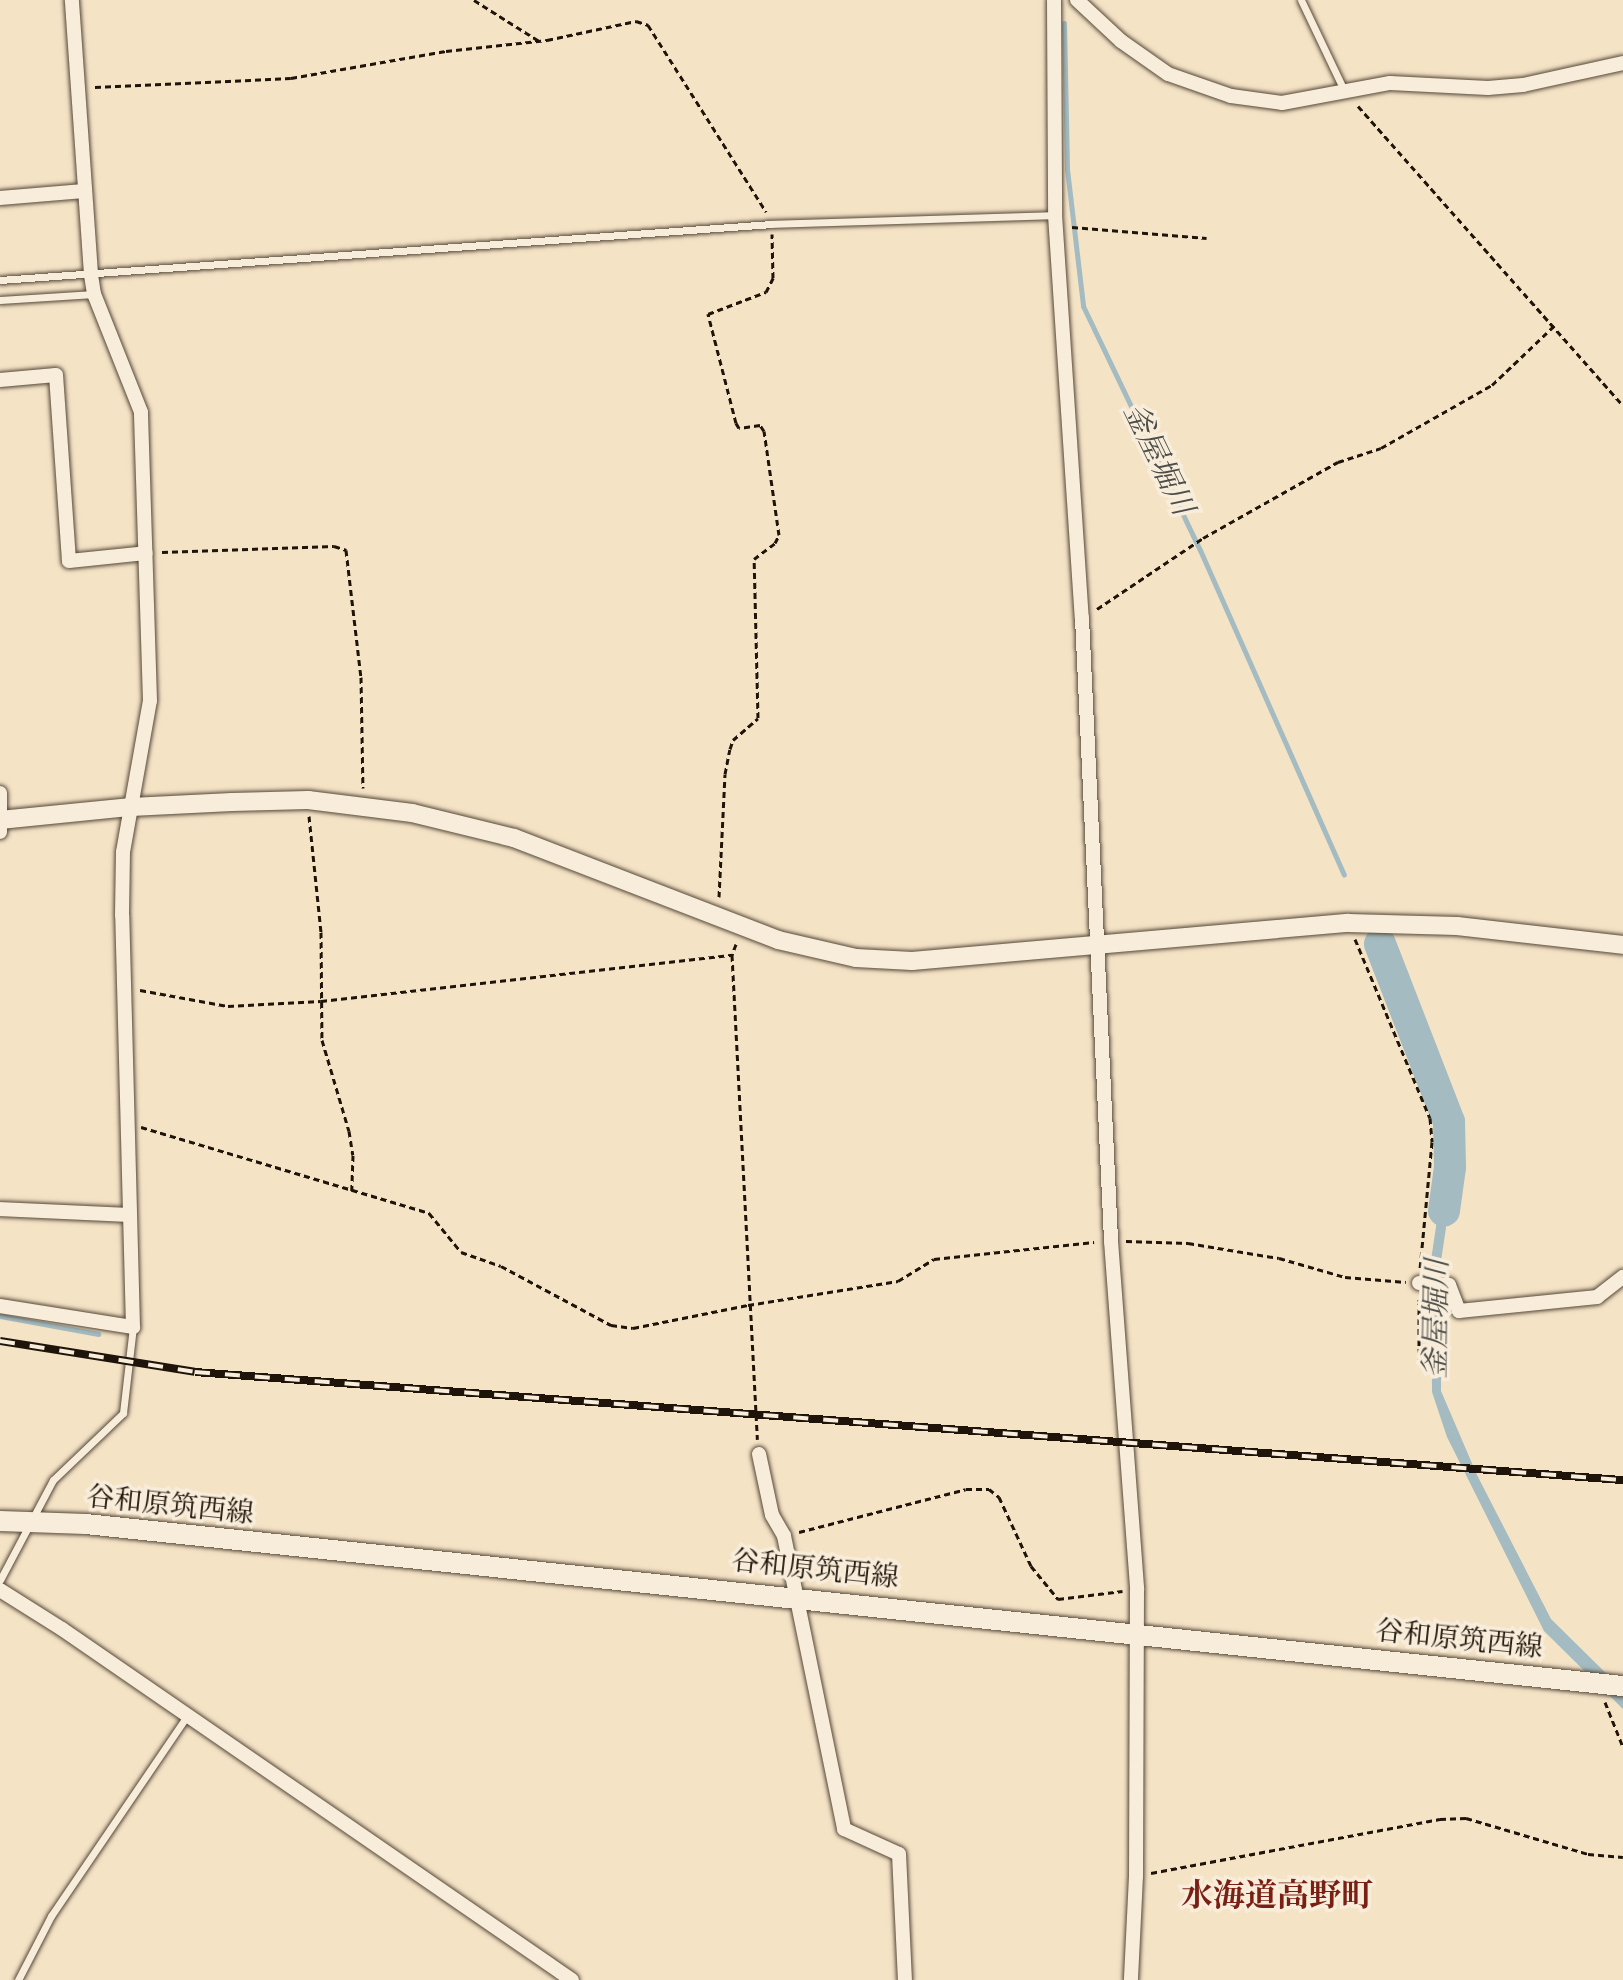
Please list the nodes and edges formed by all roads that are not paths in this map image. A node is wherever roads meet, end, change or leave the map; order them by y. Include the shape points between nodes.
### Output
1 (72, 0) edge
2 (1054, 0) edge
3 (1077, 0) edge
4 (1301, 0) edge
5 (1623, 63) edge
6 (1344, 90) junction
7 (84, 191) junction
8 (0, 198) edge
9 (1056, 220) junction
10 (91, 274) junction
11 (0, 280) edge
12 (94, 294) junction
13 (0, 300) edge
14 (0, 380) edge
15 (146, 553) junction
16 (0, 793) edge
17 (131, 807) junction
18 (1, 824) edge
19 (1098, 944) junction
20 (1623, 945) edge
21 (0, 1209) edge
22 (128, 1215) junction
23 (1623, 1277) edge
24 (1419, 1283) road end
25 (0, 1306) edge
26 (133, 1327) junction
27 (759, 1454) road end
28 (0, 1521) edge
29 (29, 1522) junction
30 (0, 1580) edge
31 (0, 1590) edge
32 (797, 1596) junction
33 (1136, 1633) junction
34 (1622, 1686) edge
35 (188, 1716) junction
36 (18, 1980) edge
37 (572, 1980) edge
38 (905, 1980) edge
39 (1131, 1980) edge

1 - 7 street
2 - 9 street
3 - 6 street via 1121,41 1189,84 1282,103
4 - 6 lane
5 - 6 street via 1523,85 1390,83
7 - 8 street
7 - 10 street
9 - 10 lane via 771,224
9 - 19 street
10 - 11 lane
10 - 12 street
12 - 13 lane
12 - 15 street via 141,412
14 - 15 street via 56,375 69,561
15 - 17 street via 150,701
16 - 18 street
17 - 18 street
17 - 19 street via 308,800 453,821 514,838 778,940 856,958 912,961
17 - 22 street via 123,852
19 - 20 street via 1348,923 1457,926
19 - 33 street
21 - 22 street
22 - 26 street
23 - 24 street via 1597,1297 1459,1311 1449,1285
25 - 26 street
26 - 29 lane via 123,1413 60,1471
27 - 32 street
28 - 29 main road, 谷和原筑西線
29 - 30 lane
29 - 32 main road, 谷和原筑西線
31 - 35 street
32 - 33 main road, 谷和原筑西線
32 - 38 street via 844,1829 899,1854
33 - 34 main road, 谷和原筑西線
33 - 39 street
35 - 36 lane via 51,1916
35 - 37 street

